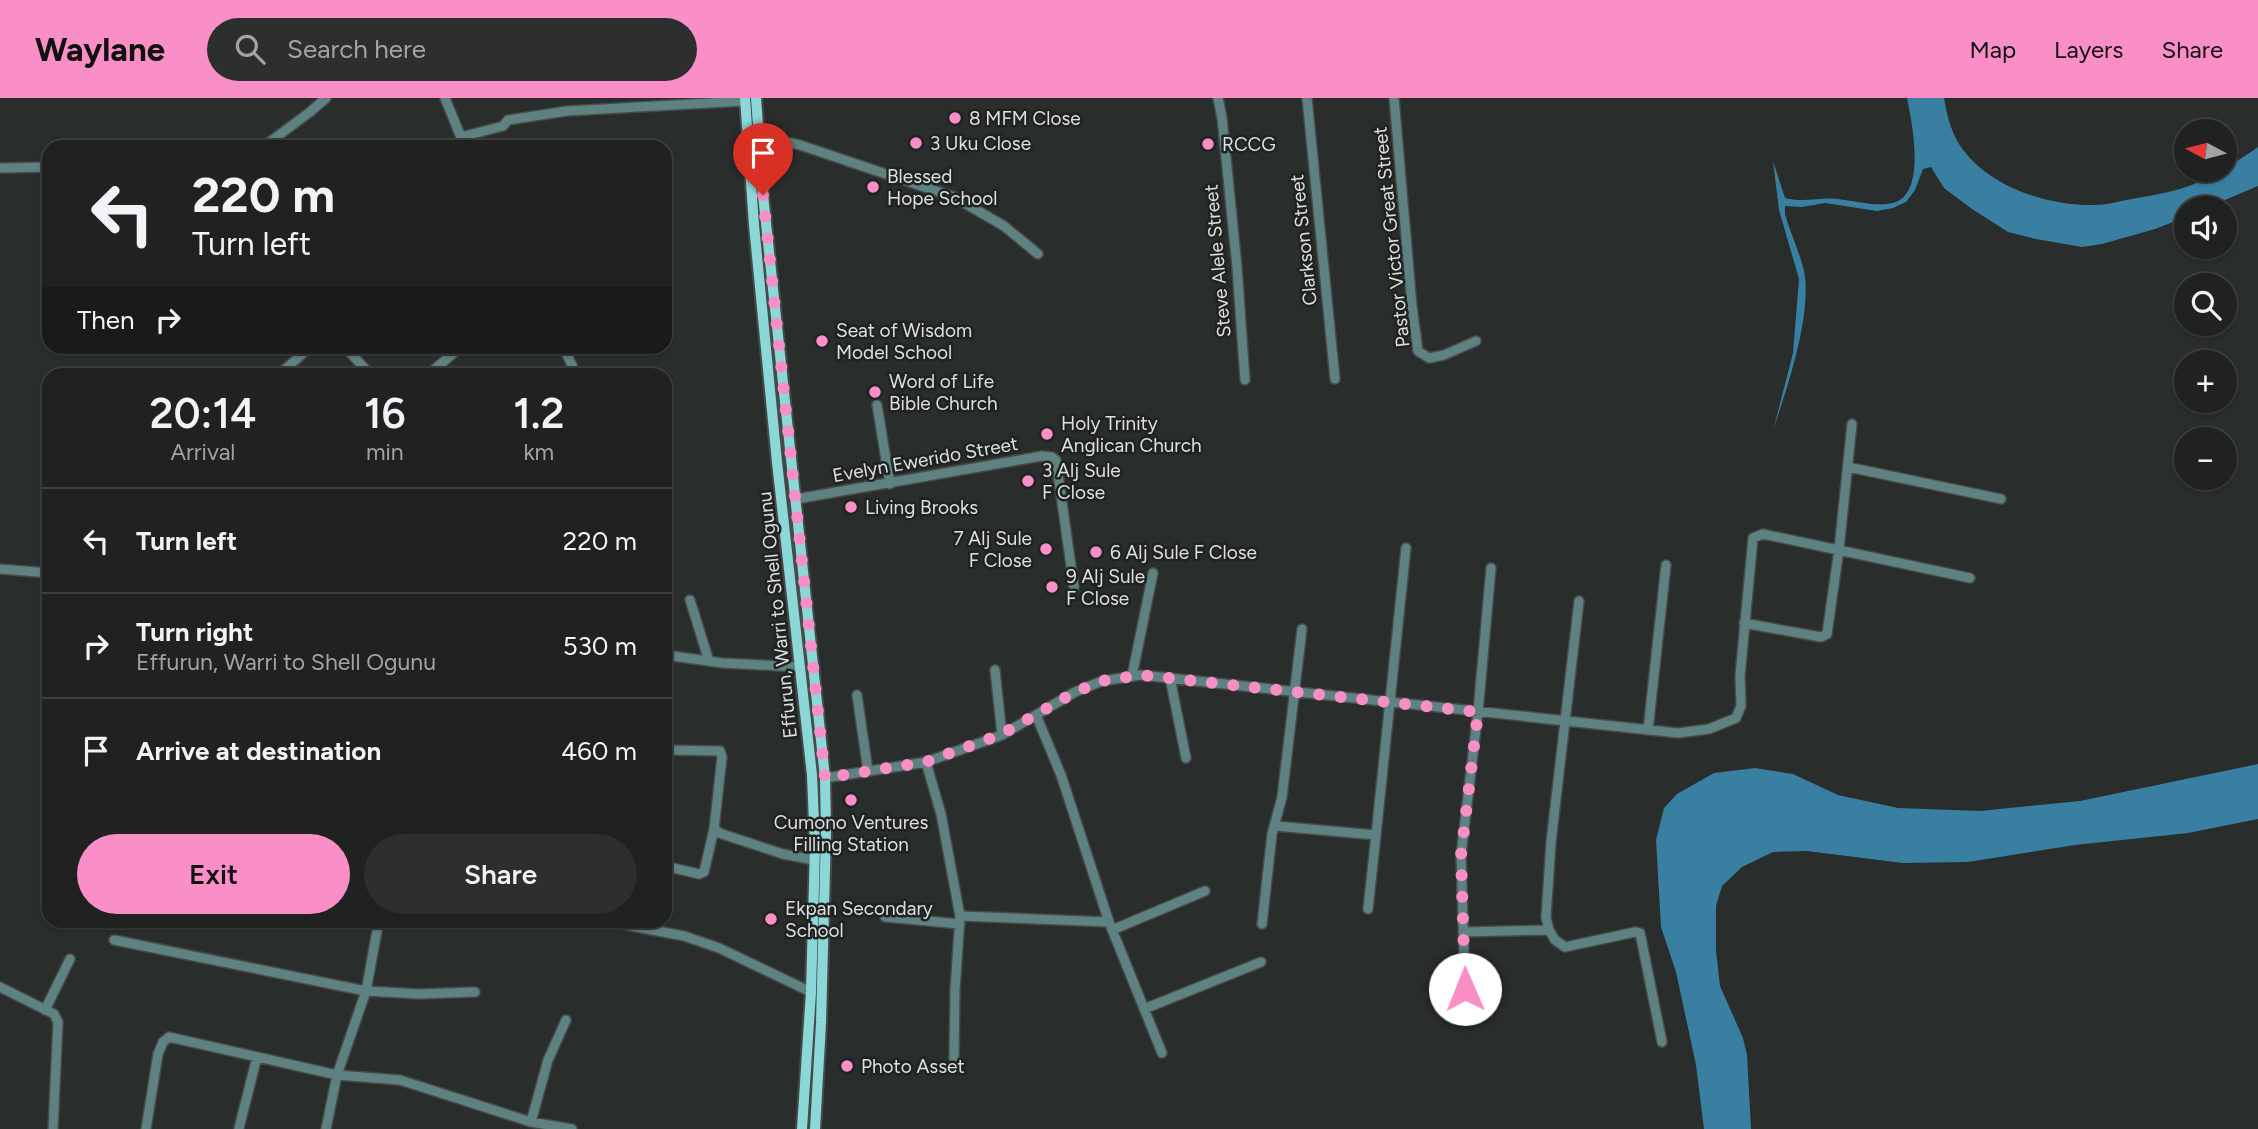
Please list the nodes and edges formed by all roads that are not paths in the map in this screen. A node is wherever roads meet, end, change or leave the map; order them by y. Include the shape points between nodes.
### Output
1 (326, 98) edge
2 (445, 98) edge
3 (1218, 98) edge
4 (1307, 98) edge
5 (1394, 98) edge
6 (749, 99) edge
7 (759, 136) junction
8 (461, 137) junction
9 (272, 140) edge
10 (462, 140) edge
11 (42, 167) edge
12 (0, 168) edge
13 (1038, 254) dead end
14 (1476, 341) dead end
15 (302, 354) edge
16 (351, 354) edge
17 (452, 354) edge
18 (287, 368) edge
19 (364, 368) edge
20 (436, 368) edge
21 (1335, 379) dead end
22 (1245, 380) dead end
23 (877, 405) dead end
24 (1852, 424) dead end
25 (792, 460) junction
26 (777, 461) junction
27 (1848, 467) junction
28 (890, 484) junction
29 (796, 499) junction
30 (2001, 499) dead end
31 (1406, 548) dead end
32 (1839, 549) junction
33 (1666, 565) dead end
34 (1491, 568) dead end
35 (0, 569) edge
36 (42, 572) edge
37 (1153, 573) dead end
38 (1970, 578) dead end
39 (1074, 587) dead end
40 (690, 600) dead end
41 (1579, 601) dead end
42 (1744, 623) junction
43 (1302, 629) dead end
44 (672, 656) edge
45 (709, 661) junction
46 (800, 667) junction
47 (995, 670) dead end
48 (1132, 676) junction
49 (1170, 678) junction
50 (1294, 691) junction
51 (857, 695) dead end
52 (1391, 702) junction
53 (1478, 712) junction
54 (1036, 715) junction
55 (1566, 722) junction
56 (1648, 730) junction
57 (1002, 734) junction
58 (672, 750) edge
59 (1186, 758) dead end
60 (926, 762) junction
61 (868, 771) junction
62 (825, 778) junction
63 (1276, 826) junction
64 (714, 829) junction
65 (1376, 835) junction
66 (814, 860) junction
67 (672, 868) edge
68 (1205, 891) dead end
69 (1368, 909) dead end
70 (885, 917) dead end
71 (960, 920) junction
72 (1262, 924) dead end
73 (1111, 926) junction
74 (378, 928) edge
75 (642, 928) edge
76 (1549, 930) junction
77 (1463, 932) junction
78 (114, 940) dead end
79 (70, 959) dead end
80 (1261, 962) dead end
81 (0, 987) edge
82 (1465, 989) dead end
83 (366, 991) junction
84 (475, 992) dead end
85 (811, 992) junction
86 (1144, 1009) junction
87 (46, 1010) junction
88 (566, 1020) dead end
89 (1662, 1042) dead end
90 (1162, 1053) dead end
91 (257, 1057) junction
92 (954, 1058) dead end
93 (337, 1075) junction
94 (531, 1122) junction
95 (239, 1128) edge
96 (53, 1129) edge
97 (146, 1129) edge
98 (326, 1129) edge
99 (572, 1129) edge
100 (802, 1129) edge
101 (815, 1129) edge

1 - 9 street
2 - 8 street
3 - 22 street, Steve Alele Street
4 - 21 street, Clarkson Street
5 - 14 street, Pastor Victor Great Street via 1418,351 1429,358
6 - 7 main road, Effurun, Warri to Shell Ogunu
6 - 8 street via 567,111 508,120 503,126
6 - 26 main road, Effurun, Warri to Shell Ogunu via 754,225
7 - 13 street via 800,145 954,197 1004,226
7 - 25 main road, Effurun, Warri to Shell Ogunu
8 - 10 street
11 - 12 street
15 - 18 street
16 - 19 street
17 - 20 street
23 - 28 street
24 - 27 street
25 - 26 main road
25 - 29 main road, Effurun, Warri to Shell Ogunu
26 - 46 main road, Effurun, Warri to Shell Ogunu
27 - 30 street
27 - 32 street
28 - 29 street, Evelyn Ewerido Street
28 - 39 street, Evelyn Ewerido Street via 1052,457
29 - 62 main road, Effurun, Warri to Shell Ogunu
31 - 52 street
32 - 38 street
32 - 42 street via 1824,636
32 - 42 street via 1763,534 1753,538
33 - 56 street
34 - 53 street
35 - 36 street
37 - 48 street
40 - 45 street
41 - 55 street
42 - 56 street via 1741,706 1736,718 1693,733
43 - 50 street
44 - 45 street
45 - 46 street
46 - 66 main road, Effurun, Warri to Shell Ogunu via 812,775
47 - 57 street
48 - 49 street
48 - 54 street via 1102,681
49 - 50 street
49 - 59 street
50 - 52 street
50 - 63 street
51 - 61 street
52 - 53 street
52 - 65 street
53 - 55 street
53 - 77 street via 1461,855
54 - 57 street
54 - 73 street
55 - 56 street
55 - 76 street via 1551,842
57 - 60 street
58 - 64 street via 720,751
60 - 61 street
60 - 71 street via 941,814
61 - 62 street
62 - 101 main road, Effurun, Warri to Shell Ogunu
63 - 65 street
63 - 72 street
64 - 66 street
64 - 67 street via 704,872
65 - 69 street
66 - 85 main road, Effurun, Warri to Shell Ogunu
68 - 73 street
70 - 71 street
71 - 73 street
71 - 92 street
73 - 86 street
74 - 83 street
75 - 85 street via 719,948
76 - 77 street
76 - 89 street via 1565,947 1640,933
77 - 82 street
78 - 83 street
79 - 87 street
80 - 86 street
81 - 87 street
83 - 84 street
83 - 93 street
85 - 100 main road, Effurun, Warri to Shell Ogunu
86 - 90 street
87 - 96 street via 58,1022
88 - 94 street via 548,1060
91 - 93 street
91 - 95 street
91 - 97 street via 169,1037 158,1054
93 - 94 street via 400,1080
93 - 98 street
94 - 99 street

